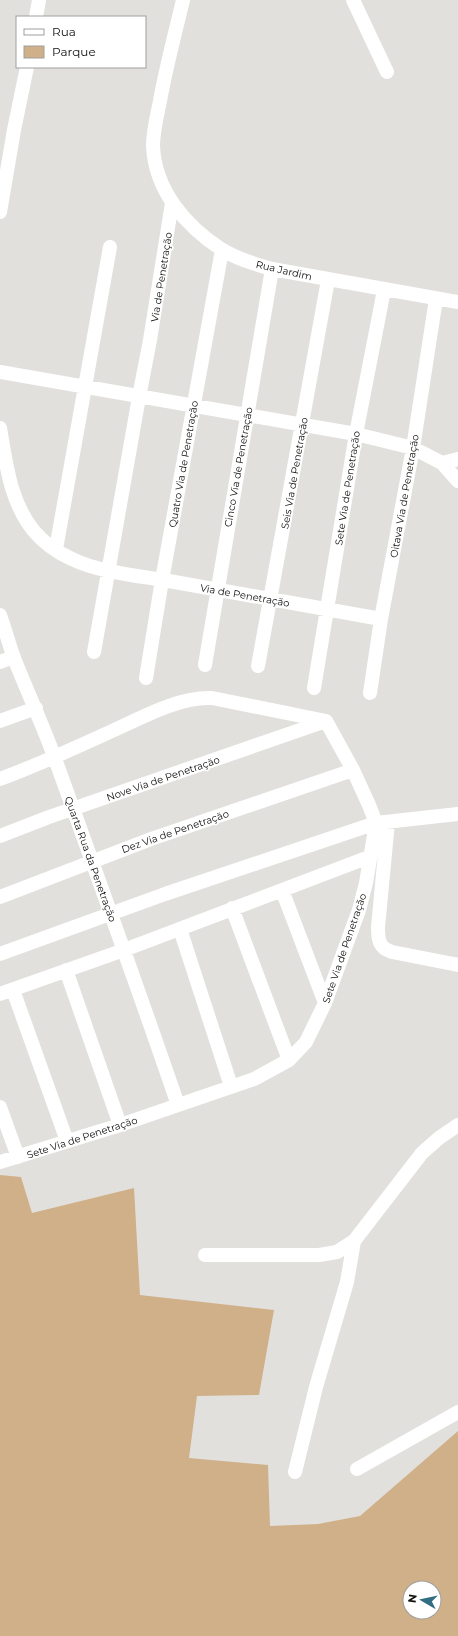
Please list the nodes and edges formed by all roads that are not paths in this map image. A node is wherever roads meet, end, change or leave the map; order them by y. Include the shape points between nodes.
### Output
1 (40, 0) edge
2 (183, 0) edge
3 (353, 0) edge
4 (36, 16) edge
5 (27, 68) edge
6 (387, 72) dead end
7 (172, 203) junction
8 (0, 212) edge
9 (110, 247) dead end
10 (222, 250) junction
11 (272, 269) junction
12 (328, 280) junction
13 (384, 290) junction
14 (436, 299) junction
15 (458, 302) edge
16 (0, 372) edge
17 (84, 388) junction
18 (139, 396) junction
19 (193, 407) junction
20 (248, 414) junction
21 (302, 425) junction
22 (0, 428) edge
23 (356, 434) junction
24 (413, 448) junction
25 (458, 459) edge
26 (442, 463) junction
27 (458, 481) edge
28 (56, 549) junction
29 (108, 570) junction
30 (162, 580) junction
31 (218, 590) junction
32 (271, 600) junction
33 (327, 609) junction
34 (0, 615) edge
35 (381, 619) junction
36 (94, 652) dead end
37 (14, 657) junction
38 (0, 662) edge
39 (204, 666) dead end
40 (258, 666) dead end
41 (146, 678) dead end
42 (314, 688) dead end
43 (370, 693) dead end
44 (36, 708) junction
45 (0, 721) edge
46 (326, 721) junction
47 (55, 757) junction
48 (353, 770) junction
49 (0, 779) edge
50 (73, 809) junction
51 (458, 814) edge
52 (382, 822) junction
53 (0, 836) edge
54 (369, 857) junction
55 (92, 861) junction
56 (282, 890) junction
57 (0, 897) edge
58 (232, 908) junction
59 (110, 914) junction
60 (180, 928) junction
61 (124, 950) junction
62 (0, 954) edge
63 (458, 965) edge
64 (66, 970) junction
65 (7, 992) edge
66 (325, 1003) junction
67 (289, 1060) junction
68 (231, 1086) junction
69 (178, 1105) junction
70 (0, 1107) edge
71 (120, 1125) junction
72 (458, 1125) edge
73 (67, 1141) junction
74 (18, 1157) junction
75 (0, 1162) edge
76 (354, 1241) junction
77 (205, 1255) dead end
78 (458, 1412) edge
79 (357, 1469) dead end
80 (295, 1472) dead end

1 - 4 street
2 - 7 street, Rua Jardim via 163,84 153,145 159,174
3 - 6 street
5 - 8 street
7 - 10 street, Rua Jardim via 195,230
7 - 18 street, Via de Penetração
9 - 17 street
10 - 11 street, Rua Jardim via 247,262
10 - 19 street, Quatro Via de Penetração
11 - 12 street, Rua Jardim
11 - 20 street, Cinco Via de Penetração
12 - 13 street, Rua Jardim
12 - 21 street, Seis Via de Penetração
13 - 14 street, Rua Jardim
13 - 23 street, Sete Via de Penetração
14 - 15 street, Rua Jardim
14 - 24 street, Oitava Via de Penetração
16 - 17 street
17 - 18 street
17 - 28 street
18 - 19 street
18 - 29 street, Via de Penetração
19 - 20 street
19 - 30 street, Quatro Via de Penetração
20 - 21 street
20 - 31 street, Cinco Via de Penetração
21 - 23 street
21 - 32 street, Seis Via de Penetração
22 - 28 street, Via de Penetração via 10,479 22,514 34,531
23 - 24 street
23 - 33 street, Sete Via de Penetração
24 - 26 street
24 - 35 street, Oitava Via de Penetração
25 - 26 street
26 - 27 street
28 - 29 street, Via de Penetração via 72,559
29 - 30 street, Via de Penetração
29 - 36 street, Via de Penetração
30 - 31 street, Via de Penetração
30 - 41 street, Quatro Via de Penetração
31 - 32 street, Via de Penetração
31 - 39 street, Cinco Via de Penetração
32 - 33 street, Via de Penetração
32 - 40 street, Seis Via de Penetração
33 - 35 street, Via de Penetração
33 - 42 street, Sete Via de Penetração
34 - 37 street, Quarta Rua da Penetração
35 - 43 street, Oitava Via de Penetração
37 - 38 street
37 - 44 street, Quarta Rua da Penetração
44 - 45 street
44 - 47 street, Quarta Rua da Penetração
46 - 47 street via 202,697 155,712
46 - 48 street
46 - 50 street, Nove Via de Penetração
47 - 49 street
47 - 50 street, Quarta Rua da Penetração
48 - 52 street via 369,805
48 - 55 street, Dez Via de Penetração
50 - 53 street, Nove Via de Penetração
50 - 55 street, Quarta Rua da Penetração
51 - 52 street
52 - 54 street, Sete Via de Penetração
52 - 59 street
52 - 63 street via 379,941 383,948 392,952
54 - 56 street
54 - 66 street, Sete Via de Penetração via 360,910
55 - 57 street, Dez Via de Penetração
55 - 59 street, Quarta Rua da Penetração
56 - 58 street
56 - 66 street
58 - 60 street
58 - 67 street
59 - 61 street, Quarta Rua da Penetração
59 - 62 street
60 - 61 street
60 - 68 street
61 - 64 street
61 - 69 street, Quarta Rua da Penetração
64 - 65 street
64 - 71 street
65 - 73 street
66 - 67 street, Sete Via de Penetração via 306,1042
67 - 68 street, Sete Via de Penetração via 254,1079
68 - 69 street, Sete Via de Penetração
69 - 71 street, Sete Via de Penetração
70 - 74 street
71 - 73 street, Sete Via de Penetração
72 - 76 street via 422,1153
73 - 74 street, Sete Via de Penetração
74 - 75 street, Sete Via de Penetração
76 - 77 street via 329,1254
76 - 80 street via 346,1282
78 - 79 street

